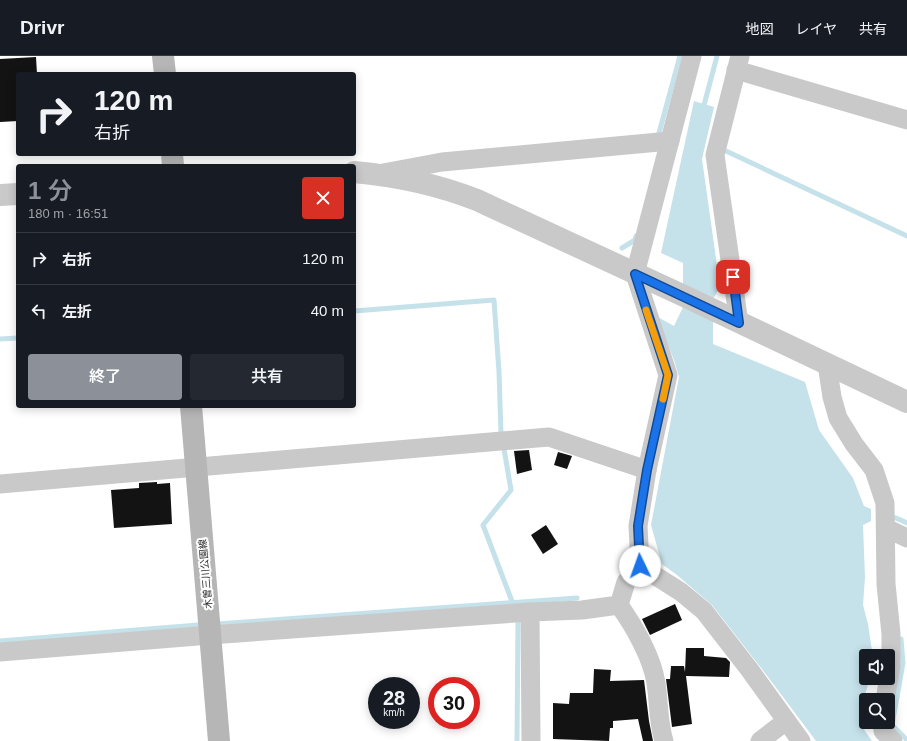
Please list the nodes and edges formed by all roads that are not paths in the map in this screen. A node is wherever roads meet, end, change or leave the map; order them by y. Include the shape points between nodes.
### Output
1 (163, 56) edge
2 (692, 56) edge
3 (738, 63) edge
4 (165, 72) edge
5 (907, 120) edge
6 (670, 141) junction
7 (356, 172) edge
8 (378, 174) junction
9 (16, 194) edge
10 (0, 195) edge
11 (635, 274) junction
12 (739, 323) junction
13 (827, 364) junction
14 (907, 402) edge
15 (192, 408) edge
16 (196, 468) junction
17 (647, 470) junction
18 (0, 484) edge
19 (886, 528) junction
20 (907, 538) edge
21 (640, 566) junction
22 (619, 605) junction
23 (530, 612) junction
24 (210, 635) junction
25 (0, 652) edge
26 (886, 693) edge
27 (786, 721) junction
28 (883, 729) edge
29 (219, 741) edge
30 (531, 741) edge
31 (664, 741) edge
32 (760, 741) edge
33 (801, 741) edge
34 (893, 741) edge

1 - 4 main road
2 - 6 street
3 - 5 street
3 - 12 street via 715,155
6 - 8 street via 442,162
6 - 11 street
7 - 8 street
8 - 11 street via 450,189
9 - 10 street
11 - 12 street
11 - 17 street via 668,375
12 - 13 street
13 - 14 street
13 - 19 street via 838,418 874,470 885,503
15 - 16 main road, 木曽三川公園線
16 - 17 street via 549,437
16 - 18 street
16 - 24 main road, 木曽三川公園線
17 - 21 street via 638,526
19 - 20 street
19 - 26 street via 886,584 891,634
21 - 22 street via 626,582
21 - 27 street via 704,610
22 - 23 street via 582,610
22 - 31 street via 650,659 656,682 660,729
23 - 24 street
23 - 30 street
24 - 25 street
24 - 29 main road, 木曽三川公園線
27 - 32 street
27 - 33 street
28 - 34 street

